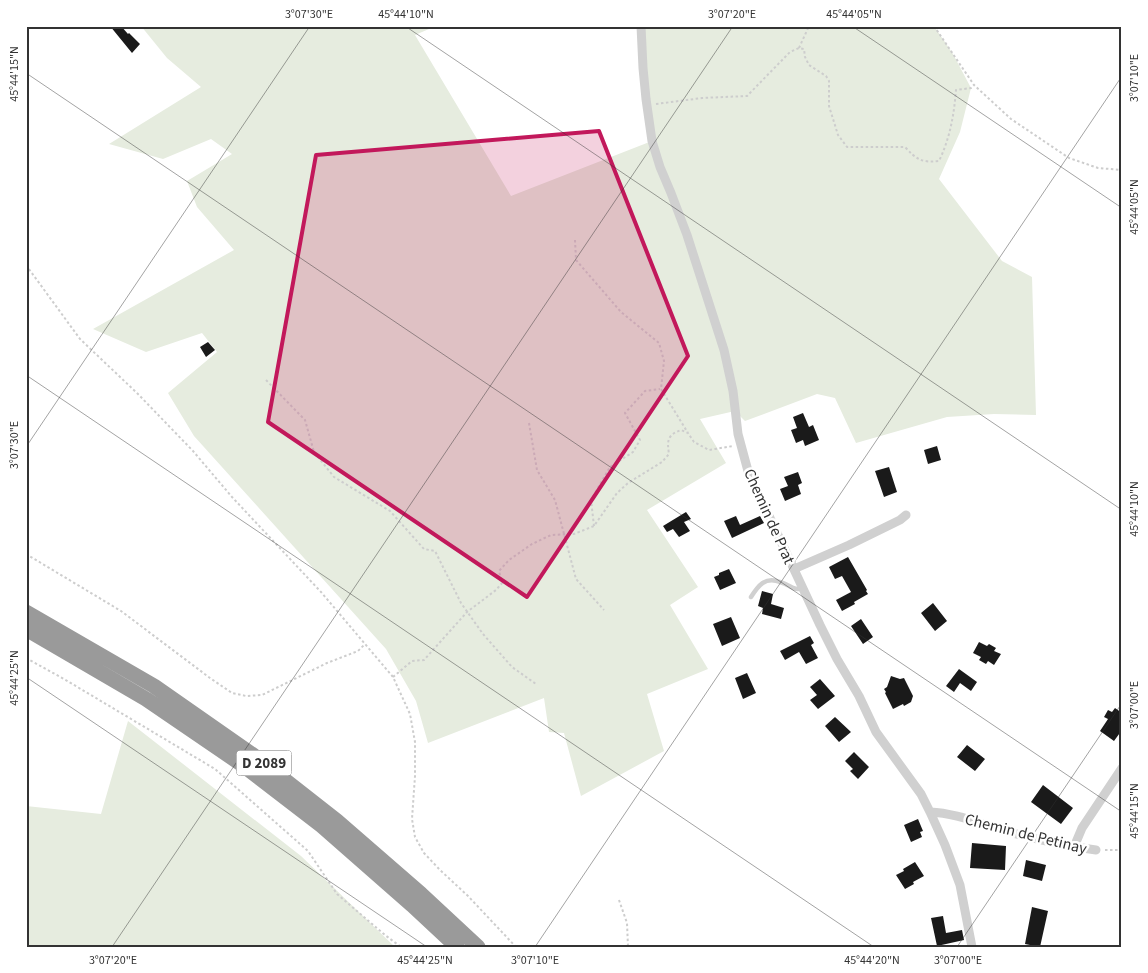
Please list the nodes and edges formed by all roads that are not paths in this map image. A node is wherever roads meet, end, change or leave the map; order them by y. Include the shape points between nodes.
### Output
1 (641, 26) edge
2 (906, 515) dead end
3 (794, 568) junction
4 (803, 589) junction
5 (751, 597) dead end
6 (26, 612) edge
7 (26, 629) edge
8 (1122, 768) edge
9 (930, 812) junction
10 (1074, 847) junction
11 (1096, 850) road end
12 (457, 947) edge
13 (478, 947) edge
14 (972, 947) edge

1 - 3 street, Chemin de Prat via 652,141 724,350 738,434 748,471
2 - 3 street via 849,545
3 - 4 street, Chemin de Prat
4 - 5 lane via 795,590 775,581 765,582
4 - 9 street, Chemin de Prat via 876,732 921,794
6 - 13 highway, D 2089 via 154,686 253,755 337,821
7 - 12 highway, D 2089 via 146,699 244,766 322,826
8 - 10 street via 1082,828
9 - 10 street, Chemin de Petinay
9 - 14 street, Chemin de Prat via 960,885
10 - 11 street, Chemin de Petinay

